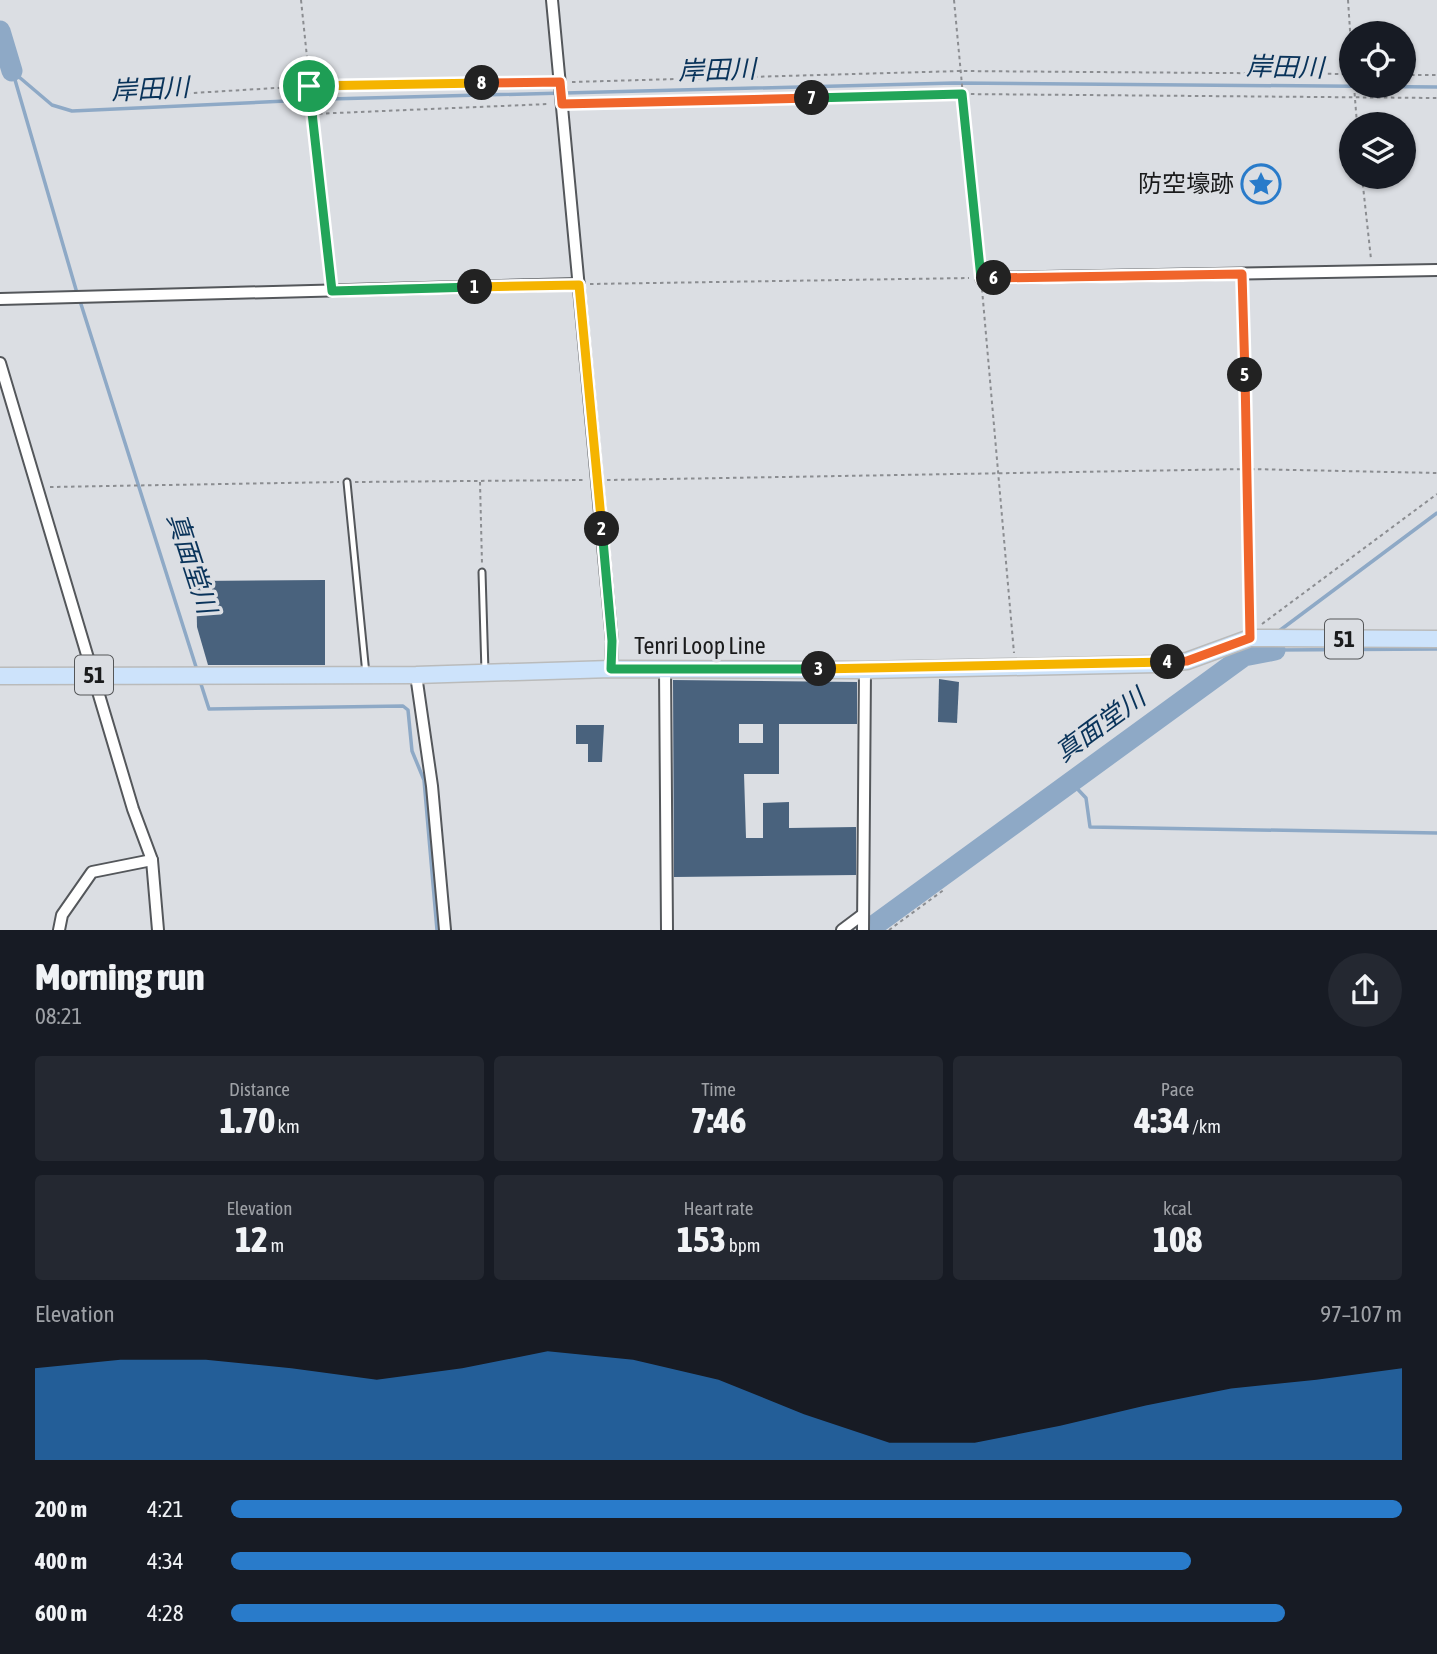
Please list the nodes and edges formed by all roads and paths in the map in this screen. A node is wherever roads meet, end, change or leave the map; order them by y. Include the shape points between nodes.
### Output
1 (301, 0) edge
2 (552, 0) edge
3 (954, 0) edge
4 (1348, 0) edge
5 (1349, 21) edge
6 (960, 71) junction
7 (1339, 74) edge
8 (1416, 75) edge
9 (1437, 75) edge
10 (560, 82) junction
11 (309, 86) junction
12 (962, 94) junction
13 (1339, 96) edge
14 (1416, 97) edge
15 (110, 98) dead end
16 (1437, 98) edge
17 (562, 104) junction
18 (312, 114) junction
19 (1363, 189) edge
20 (1437, 270) edge
21 (1373, 271) junction
22 (1242, 274) junction
23 (981, 278) junction
24 (579, 285) junction
25 (332, 291) junction
26 (0, 299) edge
27 (0, 363) edge
28 (3, 383) edge
29 (1248, 470) junction
30 (998, 473) junction
31 (1437, 473) edge
32 (480, 480) junction
33 (597, 480) junction
34 (347, 482) junction
35 (39, 487) junction
36 (1437, 494) edge
37 (482, 572) joint
38 (1250, 635) junction
39 (1437, 639) edge
40 (1015, 664) junction
41 (611, 669) junction
42 (665, 669) junction
43 (865, 670) junction
44 (485, 672) junction
45 (416, 675) junction
46 (94, 676) junction
47 (366, 676) junction
48 (0, 677) edge
49 (152, 860) junction
50 (945, 890) dead end
51 (863, 922) edge
52 (59, 929) edge
53 (158, 929) edge
54 (445, 929) edge
55 (667, 929) edge
56 (842, 929) edge
57 (889, 929) edge

1 - 11 path
2 - 10 street
3 - 6 path
4 - 5 path
6 - 7 path
6 - 10 path
6 - 12 path
8 - 9 path
10 - 11 path
10 - 17 street
11 - 15 path
11 - 18 path
12 - 13 path
12 - 17 path
12 - 23 path
14 - 16 path
17 - 18 path
17 - 24 street
18 - 25 path
19 - 21 path
20 - 21 street
21 - 22 street
22 - 23 street
22 - 29 path
23 - 24 path
23 - 30 path
24 - 25 street
24 - 33 street
25 - 26 street
27 - 28 street
28 - 35 street
29 - 30 path
29 - 31 path
29 - 38 path
30 - 33 path
30 - 40 path
32 - 33 path
32 - 34 path
32 - 37 path
33 - 41 street
34 - 35 path
34 - 47 lane
35 - 46 street
36 - 38 path
37 - 44 lane
38 - 39 main road, Tenri Loop Line / 51
38 - 40 main road, Tenri Loop Line / 51 via 1187,661
40 - 43 main road, Tenri Loop Line / 51
41 - 42 main road, Tenri Loop Line / 51
41 - 44 main road, Tenri Loop Line / 51
42 - 43 main road, Tenri Loop Line / 51
42 - 55 street
43 - 51 street
44 - 45 main road, Tenri Loop Line / 51
45 - 47 main road, Tenri Loop Line / 51
45 - 54 street
46 - 47 main road, Tenri Loop Line / 51
46 - 48 main road, Tenri Loop Line / 51
46 - 49 street via 132,809
49 - 52 street via 92,872 62,915
49 - 53 street
50 - 57 path
51 - 56 street

